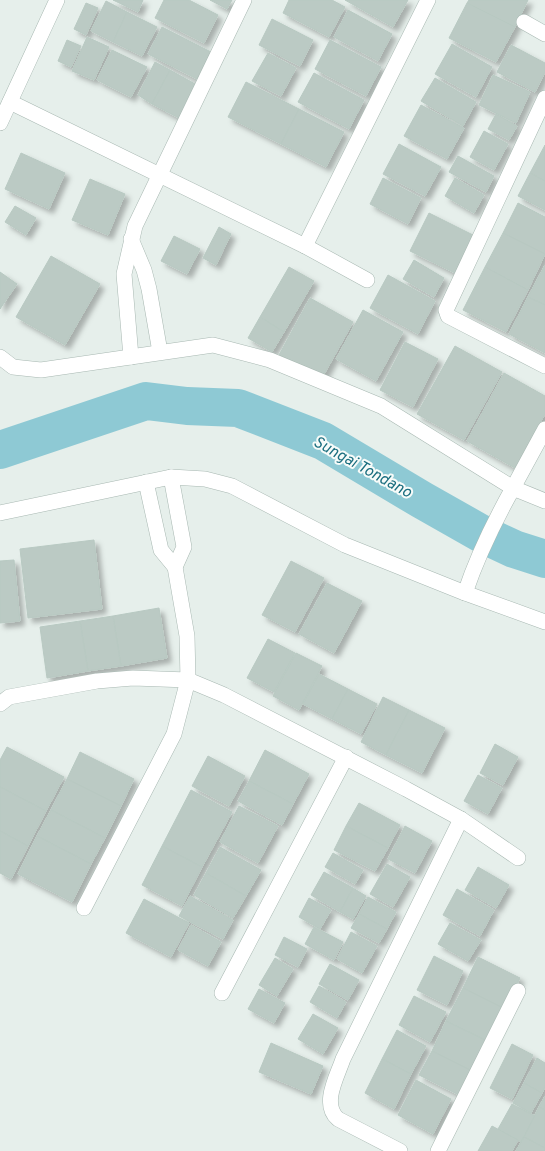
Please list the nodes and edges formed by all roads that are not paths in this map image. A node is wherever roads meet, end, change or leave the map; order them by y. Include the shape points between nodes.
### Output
1 (57, 0) edge
2 (244, 0) edge
3 (428, 0) edge
4 (524, 22) dead end
5 (545, 34) edge
6 (545, 98) edge
7 (10, 102) junction
8 (0, 123) edge
9 (160, 175) junction
10 (131, 239) junction
11 (305, 246) junction
12 (367, 280) dead end
13 (160, 352) junction
14 (0, 357) edge
15 (131, 357) junction
16 (545, 366) edge
17 (545, 429) edge
18 (171, 477) junction
19 (146, 482) junction
20 (513, 488) junction
21 (545, 502) edge
22 (0, 513) edge
23 (175, 567) junction
24 (465, 594) junction
25 (545, 622) edge
26 (188, 680) junction
27 (0, 704) edge
28 (346, 757) junction
29 (461, 819) junction
30 (518, 858) dead end
31 (84, 908) dead end
32 (518, 991) dead end
33 (222, 993) dead end
34 (400, 1151) edge
35 (438, 1151) edge

1 - 7 street
2 - 9 street
3 - 11 street
4 - 5 street
6 - 16 street via 446,310 448,316
7 - 8 street
7 - 9 street
9 - 10 street
9 - 11 street
10 - 13 street via 149,289
10 - 15 street via 124,274
11 - 12 street
13 - 15 street
13 - 20 street via 213,345 270,360 381,406
14 - 15 street via 13,367 41,370
17 - 20 street
18 - 19 street
18 - 23 street via 184,547
18 - 24 street via 232,486 345,545
19 - 22 street
19 - 23 street via 161,550
20 - 21 street
20 - 24 street via 474,567
23 - 26 street via 188,636
24 - 25 street
26 - 27 street via 133,678 97,681 10,697
26 - 28 street
26 - 31 street via 174,734
28 - 29 street
28 - 33 street
29 - 30 street
29 - 34 street via 343,1059 329,1102 338,1119
32 - 35 street

